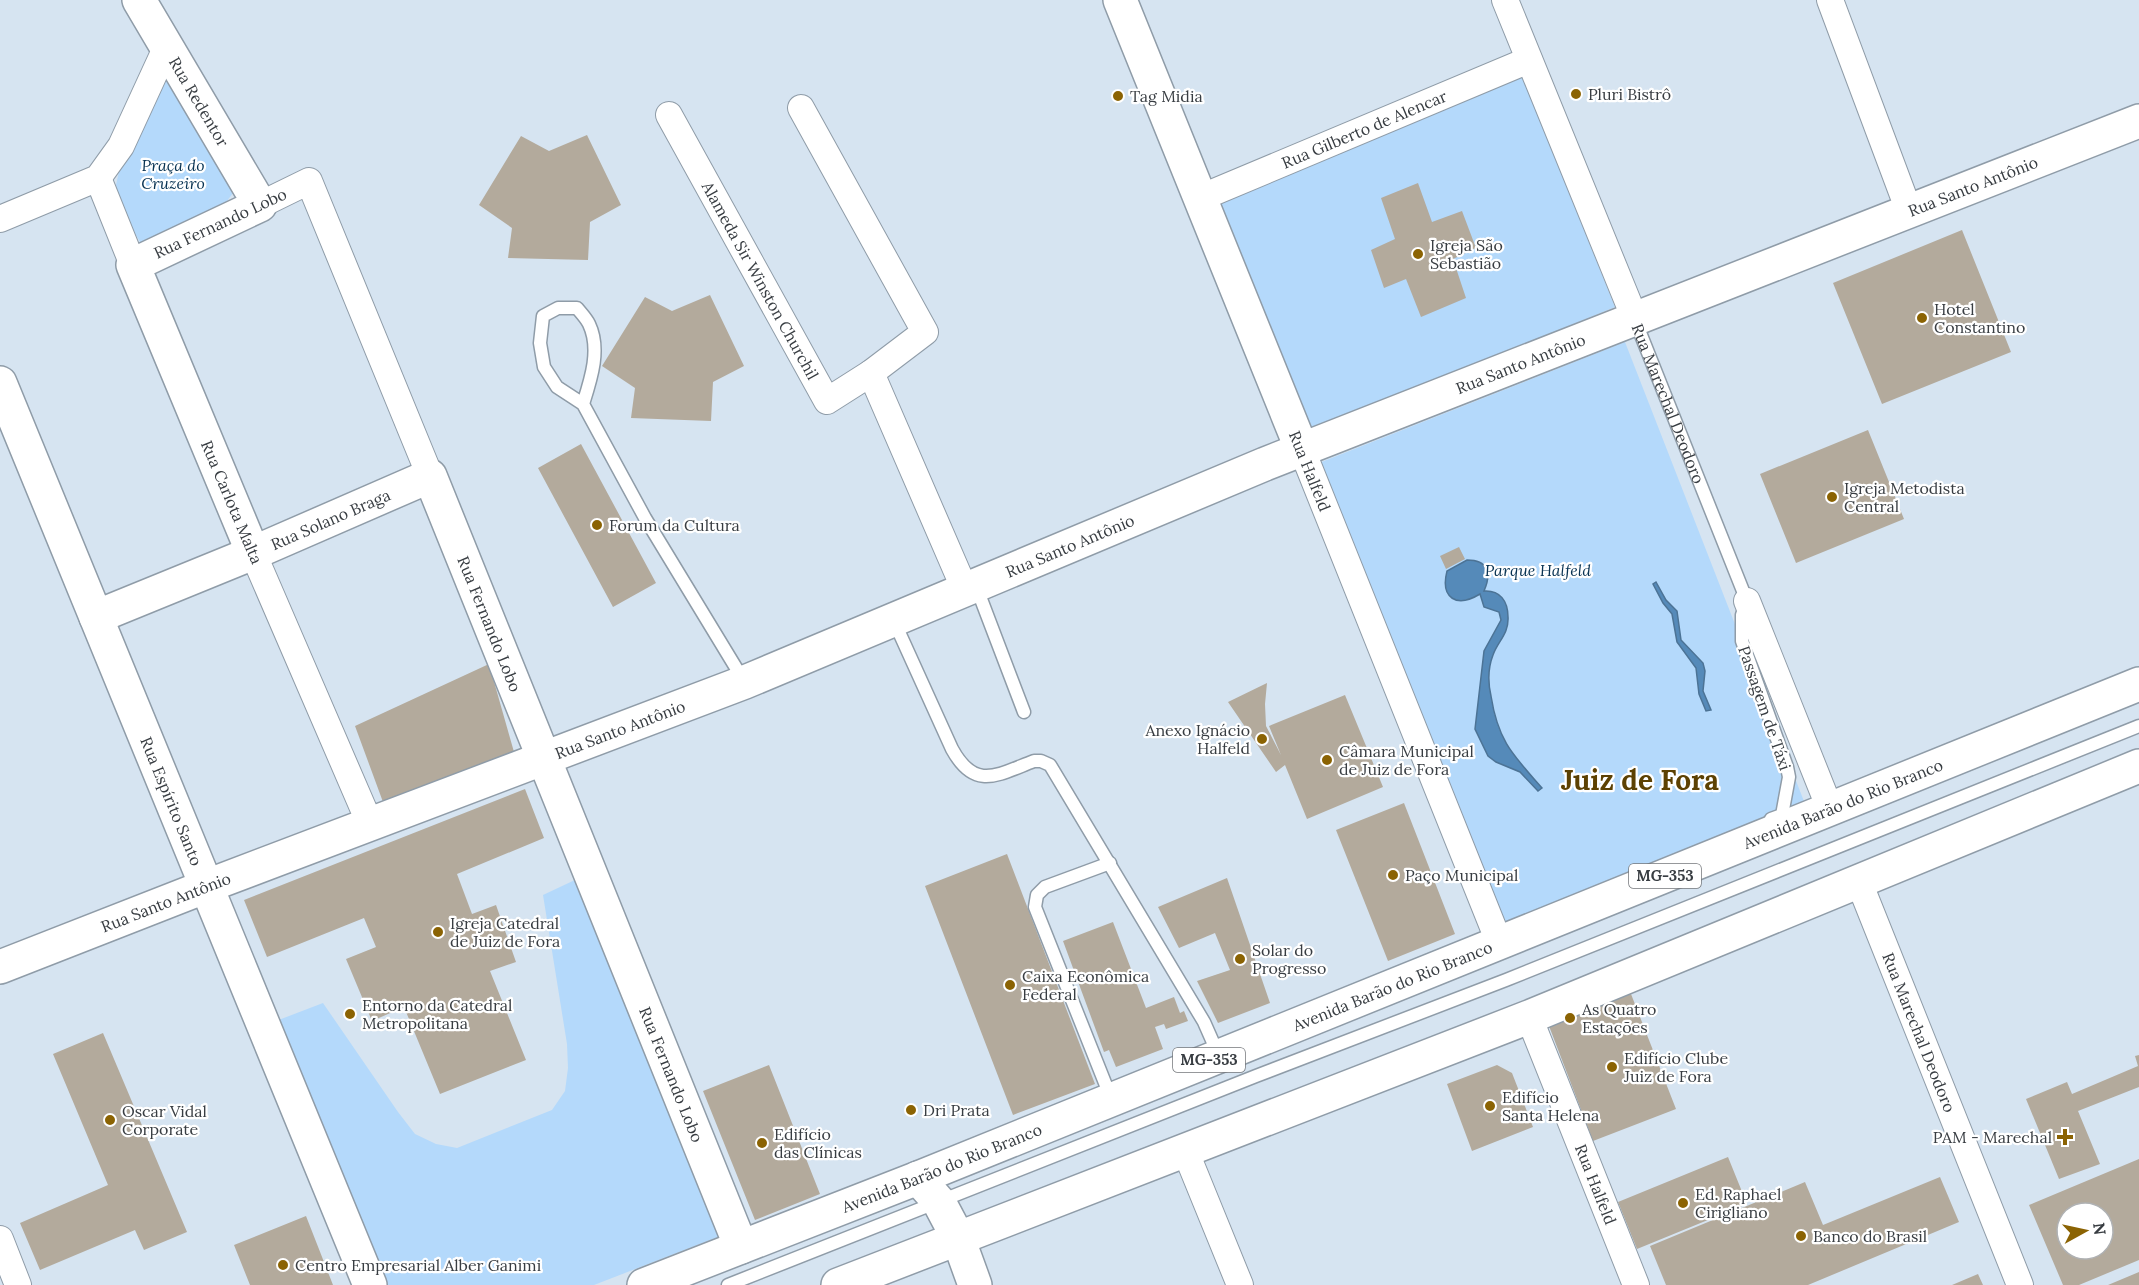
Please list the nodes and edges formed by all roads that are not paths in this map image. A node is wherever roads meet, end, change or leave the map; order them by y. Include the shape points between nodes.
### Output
1 (139, 0) edge
2 (1120, 0) edge
3 (1505, 0) edge
4 (1830, 0) edge
5 (167, 46) junction
6 (1530, 60) junction
7 (801, 108) dead end
8 (669, 115) dead end
9 (2139, 121) edge
10 (98, 178) junction
11 (1200, 198) junction
12 (260, 205) junction
13 (1909, 211) junction
14 (0, 219) edge
15 (132, 265) junction
16 (1635, 319) junction
17 (872, 373) junction
18 (0, 383) edge
19 (583, 404) junction
20 (1302, 450) junction
21 (430, 476) junction
22 (253, 554) junction
23 (971, 588) junction
24 (1747, 601) junction
25 (96, 617) junction
26 (893, 620) junction
27 (745, 682) junction
28 (2139, 684) edge
29 (1024, 712) dead end
30 (2139, 726) edge
31 (545, 758) junction
32 (2139, 766) edge
33 (1830, 809) junction
34 (370, 824) junction
35 (1742, 844) junction
36 (1110, 863) junction
37 (1859, 882) junction
38 (207, 886) junction
39 (1499, 942) junction
40 (0, 967) edge
41 (1529, 1017) junction
42 (1219, 1056) junction
43 (1112, 1099) junction
44 (1185, 1150) junction
45 (918, 1178) junction
46 (939, 1202) junction
47 (958, 1238) junction
48 (0, 1239) edge
49 (741, 1248) junction
50 (18, 1285) edge
51 (370, 1285) edge
52 (644, 1285) edge
53 (728, 1285) edge
54 (838, 1285) edge
55 (975, 1285) edge
56 (1240, 1285) edge
57 (1636, 1285) edge
58 (2020, 1285) edge

1 - 5 street, Rua Redentor
2 - 11 street, Rua Halfeld
3 - 6 street, Rua Marechal Deodoro
4 - 13 street
5 - 10 street via 121,146
5 - 12 street, Rua Redentor
6 - 11 street, Rua Gilberto de Alencar
6 - 16 street, Rua Marechal Deodoro
7 - 17 street, Alameda Sir Winston Churchil via 925,332
8 - 17 street, Alameda Sir Winston Churchil via 827,401
9 - 13 street, Rua Santo Antônio
10 - 14 street
10 - 15 street, Rua Carlota Malta
11 - 20 street, Rua Halfeld
12 - 15 street, Rua Fernando Lobo
12 - 21 street, Rua Fernando Lobo via 309,181
13 - 16 street, Rua Santo Antônio
15 - 22 street, Rua Carlota Malta
16 - 20 street, Rua Santo Antônio
16 - 24 lane, Rua Marechal Deodoro
17 - 23 street
18 - 25 street, Rua Espírito Santo
19 - 19 lane via 593,375 595,344 589,324 578,308 558,308 543,316 540,343 544,367 557,387
19 - 27 lane via 645,518
20 - 23 street, Rua Santo Antônio
20 - 39 street, Rua Halfeld
21 - 22 street, Rua Solano Braga
21 - 31 street, Rua Fernando Lobo
22 - 25 street, Rua Solano Braga
22 - 34 street, Rua Carlota Malta
23 - 26 street, Rua Santo Antônio
23 - 29 lane
24 - 33 street, Rua Marechal Deodoro
24 - 35 lane, Passagem de Táxi via 1742,615 1742,641 1789,777 1782,815 1744,830
25 - 38 street, Rua Espírito Santo
26 - 27 street, Rua Santo Antônio
26 - 36 lane via 960,763 976,776 991,777 1034,761 1050,765
27 - 31 street, Rua Santo Antônio
28 - 33 street, Avenida Barão do Rio Branco / MG-353
30 - 46 lane, Avenida Barão do Rio Branco via 1514,978
31 - 34 street, Rua Santo Antônio
31 - 49 street, Rua Fernando Lobo
32 - 37 street
33 - 35 street, Avenida Barão do Rio Branco / MG-353
34 - 38 street, Rua Santo Antônio
35 - 39 street, Avenida Barão do Rio Branco / MG-353
36 - 42 lane via 1204,1022
36 - 43 lane via 1045,887 1037,895 1035,907
37 - 41 street
37 - 58 street, Rua Marechal Deodoro
38 - 40 street, Rua Santo Antônio
38 - 51 street, Rua Espírito Santo
39 - 42 street, Avenida Barão do Rio Branco / MG-353
41 - 44 street
41 - 57 street, Rua Halfeld
42 - 43 street, Avenida Barão do Rio Branco / MG-353
43 - 45 street, Avenida Barão do Rio Branco / MG-353
44 - 47 street
44 - 56 street
45 - 46 street
45 - 49 street, Avenida Barão do Rio Branco / MG-353
46 - 47 street
46 - 53 lane, Avenida Barão do Rio Branco
47 - 54 street
47 - 55 street
48 - 50 street
49 - 52 street, Avenida Barão do Rio Branco / MG-353

